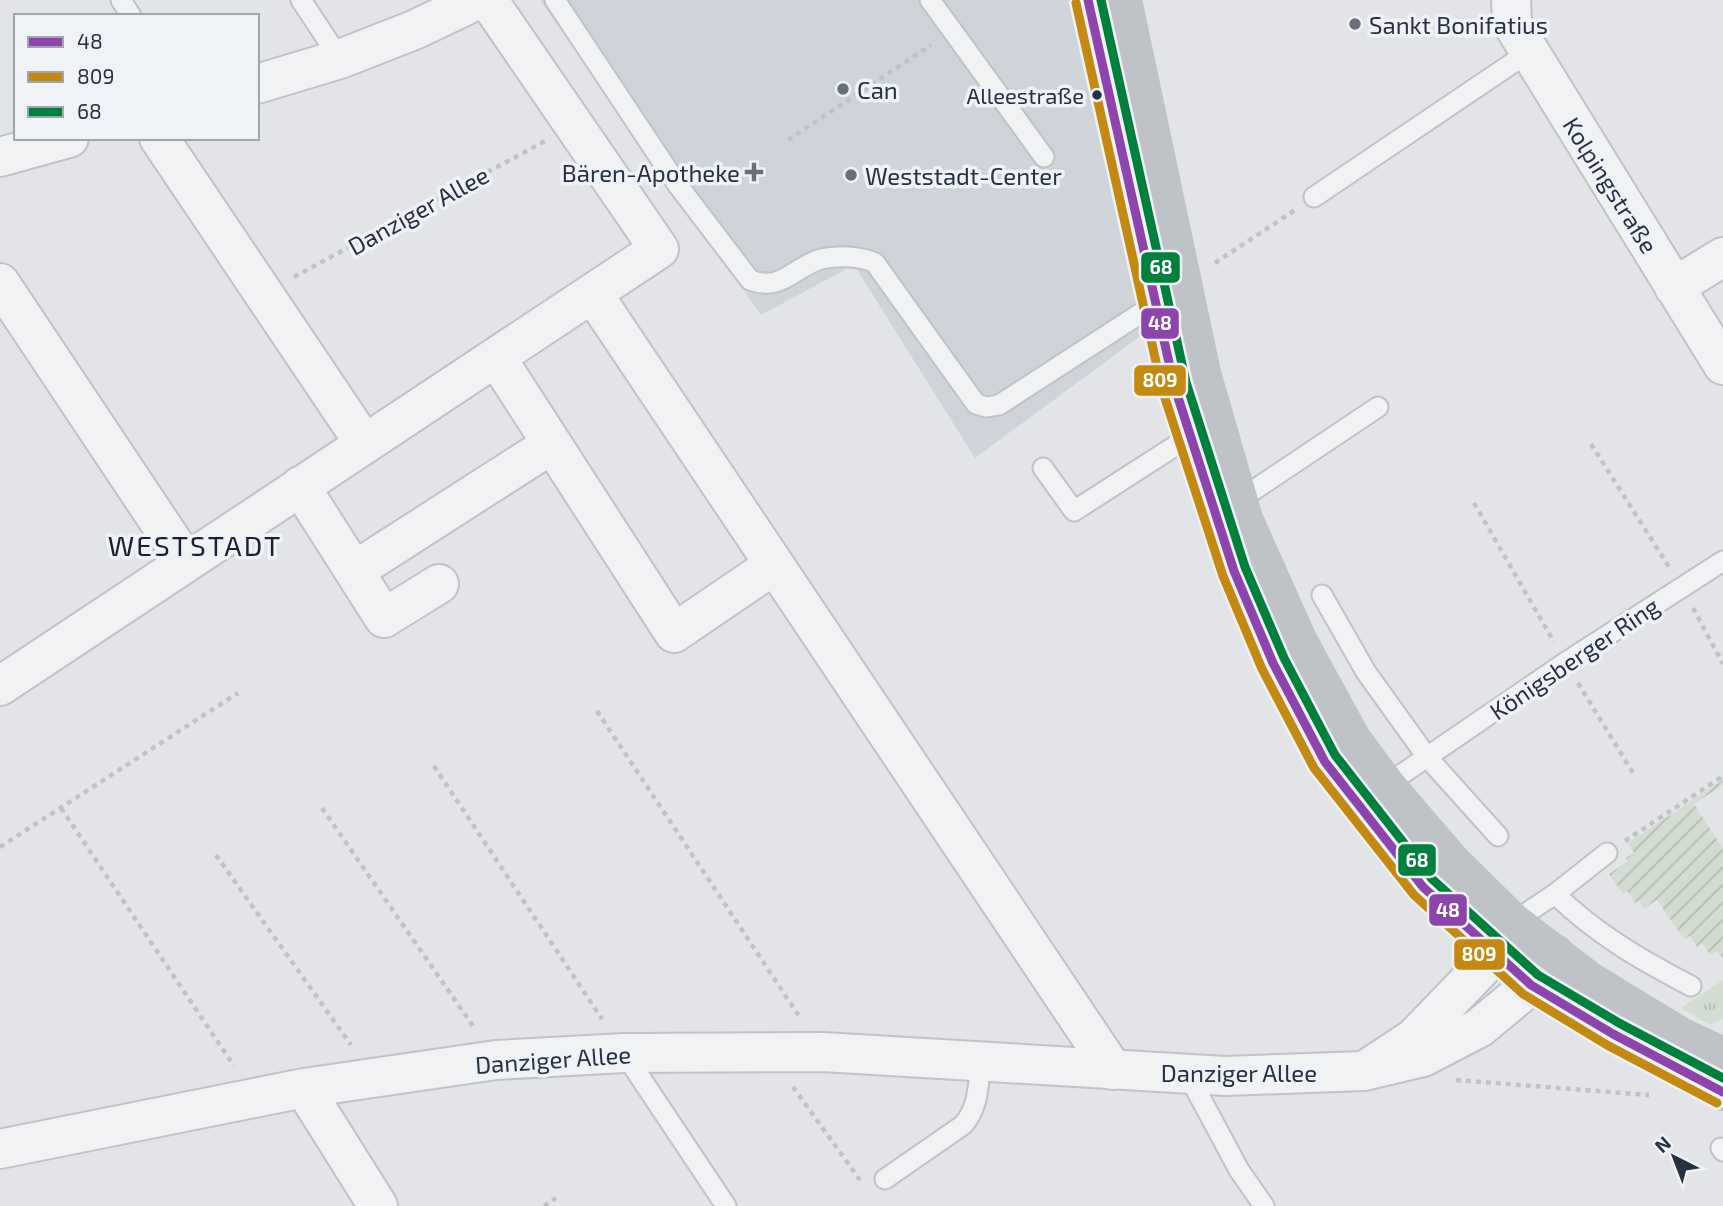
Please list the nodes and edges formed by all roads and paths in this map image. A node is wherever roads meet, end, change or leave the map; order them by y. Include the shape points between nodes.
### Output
1 (301, 0) edge
2 (477, 0) edge
3 (488, 0) edge
4 (555, 0) edge
5 (930, 0) edge
6 (1088, 0) edge
7 (1123, 0) edge
8 (1511, 0) edge
9 (953, 32) junction
10 (1529, 52) junction
11 (340, 59) junction
12 (259, 83) edge
13 (573, 125) junction
14 (62, 140) edge
15 (160, 140) edge
16 (788, 140) dead end
17 (0, 157) edge
18 (1044, 157) dead end
19 (1314, 197) joint
20 (1723, 257) edge
21 (1205, 269) dead end
22 (0, 283) edge
23 (1674, 286) junction
24 (263, 294) junction
25 (593, 294) junction
26 (1155, 304) junction
27 (496, 357) junction
28 (1723, 366) edge
29 (1378, 407) dead end
30 (1189, 438) junction
31 (364, 443) junction
32 (552, 444) junction
33 (1591, 444) dead end
34 (1043, 468) dead end
35 (300, 486) junction
36 (1238, 499) junction
37 (1723, 561) edge
38 (186, 562) junction
39 (775, 565) junction
40 (354, 571) junction
41 (439, 584) dead end
42 (1681, 587) junction
43 (1322, 595) dead end
44 (1723, 664) edge
45 (1, 683) edge
46 (238, 693) dead end
47 (597, 710) dead end
48 (1427, 757) junction
49 (434, 765) dead end
50 (1723, 776) edge
51 (1386, 785) junction
52 (61, 808) junction
53 (322, 808) dead end
54 (1498, 836) dead end
55 (0, 847) edge
56 (1607, 853) joint
57 (216, 855) dead end
58 (1555, 894) junction
59 (1504, 938) junction
60 (1554, 955) junction
61 (1531, 985) junction
62 (1691, 986) dead end
63 (1715, 1044) edge
64 (823, 1052) junction
65 (624, 1053) junction
66 (768, 1053) junction
67 (496, 1060) junction
68 (981, 1062) junction
69 (1113, 1070) junction
70 (1364, 1071) junction
71 (1187, 1073) junction
72 (374, 1078) junction
73 (1445, 1079) dead end
74 (304, 1088) junction
75 (1723, 1092) edge
76 (1654, 1095) dead end
77 (256, 1098) junction
78 (0, 1149) edge
79 (885, 1179) dead end
80 (863, 1184) dead end
81 (556, 1198) dead end
82 (378, 1206) edge
83 (544, 1206) edge
84 (726, 1206) edge
85 (1264, 1206) edge

1 - 11 lane
2 - 11 street
3 - 13 street
4 - 26 lane via 677,184 750,280 764,285 782,281 821,260 864,257 875,263 976,404 999,405
5 - 9 lane
6 - 26 main road
7 - 36 main road via 1202,373
8 - 10 street, Kolpingstraße via 1512,23
9 - 16 path
9 - 18 lane
10 - 19 lane
10 - 23 street, Kolpingstraße
11 - 12 street
13 - 24 path, Danziger Allee
13 - 25 street via 659,249
14 - 17 street
15 - 24 street
19 - 21 path
20 - 23 street
22 - 38 street
23 - 28 street, Kolpingstraße
24 - 31 street
25 - 27 street
25 - 39 street
26 - 30 main road
27 - 31 street
27 - 32 street
29 - 36 lane
30 - 34 lane via 1074,511
30 - 59 main road via 1244,594 1273,663 1325,762 1423,887
31 - 35 street
32 - 39 street via 674,633
32 - 40 street
33 - 42 path
35 - 38 street
35 - 40 street
36 - 51 main road via 1298,640 1352,739
37 - 42 lane, Königsberger Ring
38 - 45 street
39 - 69 street
40 - 41 street via 384,618
42 - 44 path
42 - 48 lane, Königsberger Ring
43 - 48 lane via 1366,672
46 - 52 path
47 - 64 path
48 - 51 lane, Königsberger Ring
48 - 54 lane
49 - 65 path
50 - 56 path
51 - 59 main road via 1452,862
52 - 55 path
52 - 77 path
53 - 67 path
56 - 58 lane
57 - 72 path
58 - 59 lane
58 - 62 lane via 1631,954
59 - 60 main road
59 - 61 main road
59 - 70 street via 1415,1038
60 - 61 street, Danziger Allee
60 - 63 main road via 1590,981
61 - 70 street, Danziger Allee via 1479,1028 1423,1057
61 - 75 main road
64 - 66 street, Danziger Allee
64 - 68 street, Danziger Allee
65 - 66 street, Danziger Allee
65 - 67 street, Danziger Allee
65 - 84 lane
66 - 80 path
67 - 72 street, Danziger Allee
68 - 69 street, Danziger Allee
68 - 79 lane via 972,1116
69 - 71 street, Danziger Allee
70 - 71 street, Danziger Allee
71 - 85 lane via 1239,1170
72 - 74 street, Danziger Allee
73 - 76 path
74 - 77 street, Danziger Allee
74 - 82 street
77 - 78 street, Danziger Allee
81 - 83 path

